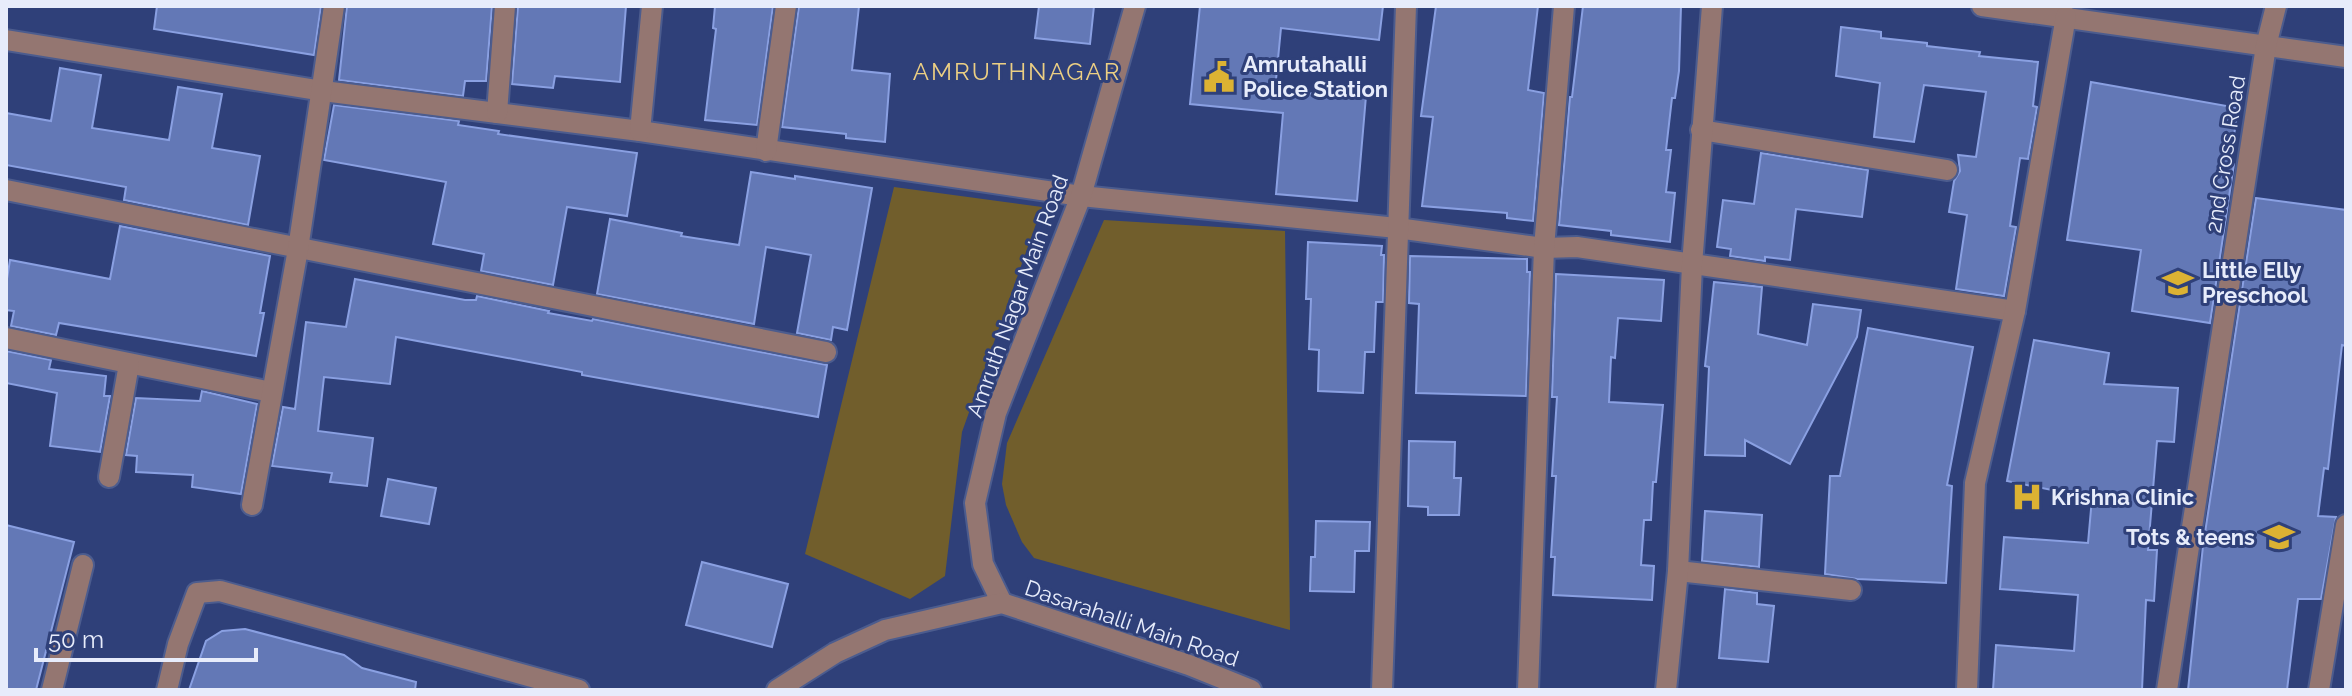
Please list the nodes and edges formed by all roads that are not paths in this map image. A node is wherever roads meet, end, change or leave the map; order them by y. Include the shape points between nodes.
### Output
1 (334, 6) edge
2 (505, 6) edge
3 (652, 6) edge
4 (786, 6) edge
5 (1135, 6) edge
6 (1406, 6) edge
7 (1564, 6) edge
8 (1712, 6) edge
9 (1982, 6) edge
10 (2276, 6) edge
11 (2028, 9) edge
12 (2066, 16) junction
13 (6, 40) edge
14 (2266, 46) junction
15 (2346, 57) edge
16 (323, 91) junction
17 (497, 113) junction
18 (1701, 130) junction
19 (640, 131) junction
20 (766, 151) junction
21 (1947, 170) dead end
22 (6, 190) edge
23 (1081, 196) junction
24 (1397, 228) junction
25 (1544, 248) junction
26 (298, 249) junction
27 (1692, 265) junction
28 (2015, 311) junction
29 (6, 338) edge
30 (826, 352) dead end
31 (129, 364) junction
32 (271, 392) junction
33 (109, 477) dead end
34 (252, 505) dead end
35 (2346, 525) edge
36 (83, 565) dead end
37 (1678, 571) junction
38 (1851, 590) dead end
39 (1002, 603) junction
40 (52, 690) edge
41 (167, 690) edge
42 (579, 690) edge
43 (777, 690) edge
44 (1251, 690) edge
45 (1382, 690) edge
46 (1528, 690) edge
47 (1666, 690) edge
48 (1967, 690) edge
49 (2167, 690) edge
50 (2319, 690) edge

1 - 16 street
2 - 17 street
3 - 19 street
4 - 20 street
5 - 23 street, Amruth Nagar Main Road
6 - 24 street
7 - 25 street
8 - 18 street
9 - 11 street
10 - 14 street, 2nd Cross Road
11 - 12 street
12 - 14 street
12 - 28 street
13 - 16 street
14 - 15 street
14 - 49 street, 2nd Cross Road
16 - 17 street
16 - 26 street
17 - 19 street
18 - 21 street
18 - 27 street
19 - 20 street
20 - 23 street
22 - 26 street
23 - 24 street
23 - 39 street, Amruth Nagar Main Road via 996,413 975,503 983,564
24 - 25 street
24 - 45 street
25 - 27 street via 1577,247
25 - 46 street
26 - 30 street
26 - 32 street
27 - 28 street
27 - 37 street
28 - 48 street via 1975,483
29 - 31 street
31 - 32 street
31 - 33 street
32 - 34 street
35 - 50 street
36 - 40 street
37 - 38 street
37 - 47 street
39 - 43 street, Dasarahalli Main Road via 885,630 835,653
39 - 44 street, Dasarahalli Main Road
41 - 42 street via 197,593 220,591

